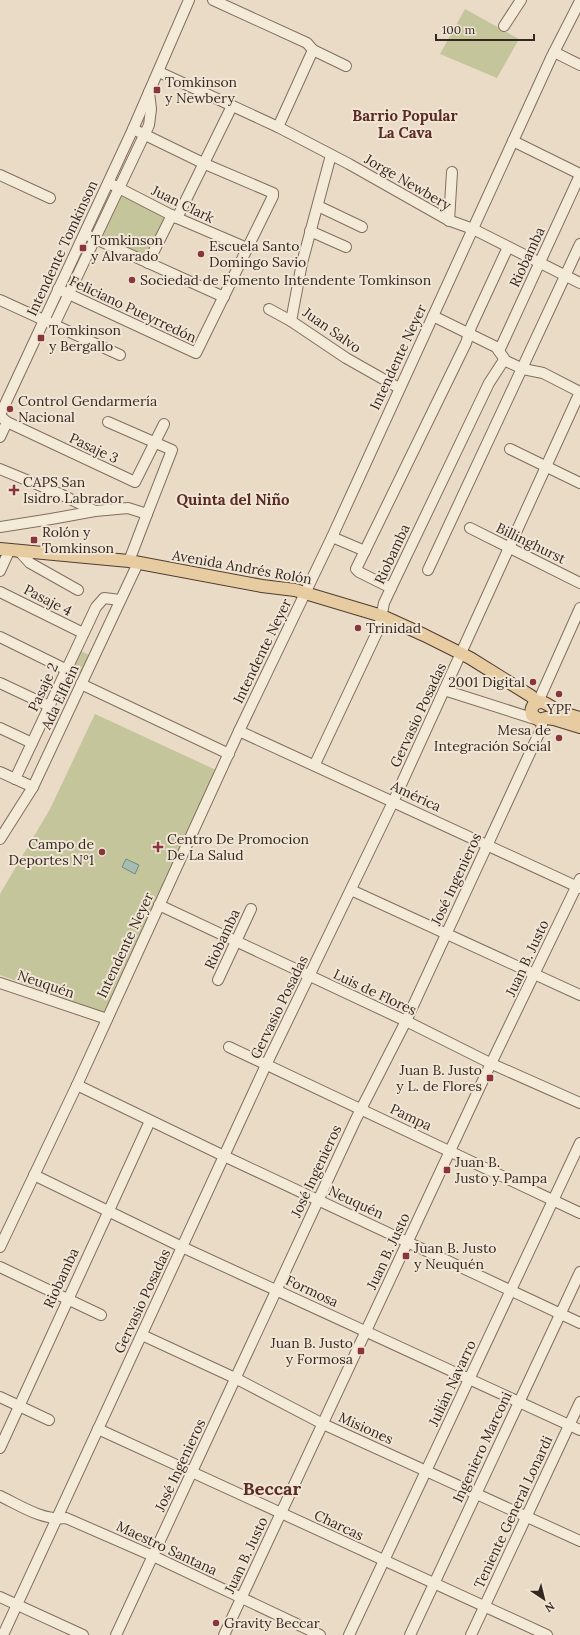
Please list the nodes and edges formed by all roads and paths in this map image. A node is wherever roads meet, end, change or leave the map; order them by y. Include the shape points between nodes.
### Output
1 (189, 0) edge
2 (521, 0) edge
3 (219, 1) edge
4 (580, 1) edge
5 (504, 26) dead end
6 (310, 47) junction
7 (554, 52) junction
8 (580, 65) edge
9 (346, 66) dead end
10 (159, 72) junction
11 (149, 92) junction
12 (232, 106) junction
13 (278, 127) junction
14 (133, 129) junction
15 (144, 134) junction
16 (513, 141) junction
17 (330, 155) junction
18 (205, 164) junction
19 (452, 172) dead end
20 (580, 174) edge
21 (0, 175) edge
22 (108, 183) junction
23 (120, 188) junction
24 (50, 198) dead end
25 (318, 206) junction
26 (174, 217) junction
27 (450, 221) junction
28 (362, 227) dead end
29 (473, 229) junction
30 (310, 231) junction
31 (84, 234) junction
32 (95, 239) junction
33 (580, 244) edge
34 (346, 247) dead end
35 (508, 247) junction
36 (247, 248) junction
37 (148, 263) junction
38 (540, 263) junction
39 (565, 275) junction
40 (580, 283) edge
41 (58, 289) junction
42 (68, 294) junction
43 (224, 297) junction
44 (0, 300) edge
45 (268, 310) dead end
46 (433, 316) junction
47 (44, 319) junction
48 (291, 321) junction
49 (54, 325) junction
50 (468, 334) junction
51 (499, 350) junction
52 (120, 355) dead end
53 (504, 360) junction
54 (523, 368) junction
55 (399, 388) junction
56 (580, 392) edge
57 (2, 418) edge
58 (108, 422) dead end
59 (164, 424) dead end
60 (0, 437) edge
61 (154, 443) junction
62 (510, 449) dead end
63 (546, 466) junction
64 (0, 468) edge
65 (580, 483) edge
66 (95, 510) junction
67 (147, 514) junction
68 (0, 526) edge
69 (470, 528) dead end
70 (332, 537) junction
71 (0, 542) edge
72 (510, 547) junction
73 (9, 549) edge
74 (365, 551) junction
75 (134, 562) junction
76 (0, 570) edge
77 (428, 570) dead end
78 (580, 582) edge
79 (391, 588) junction
80 (78, 590) dead end
81 (0, 592) edge
82 (305, 593) junction
83 (120, 600) junction
84 (580, 608) edge
85 (382, 616) junction
86 (83, 633) junction
87 (0, 637) edge
88 (461, 653) junction
89 (67, 670) junction
90 (0, 683) edge
91 (81, 684) junction
92 (444, 690) junction
93 (50, 706) junction
94 (539, 709) junction
95 (580, 718) edge
96 (580, 727) edge
97 (0, 728) edge
98 (239, 731) junction
99 (32, 743) junction
100 (229, 754) junction
101 (315, 764) junction
102 (0, 772) edge
103 (15, 779) junction
104 (33, 787) junction
105 (394, 801) junction
106 (0, 839) edge
107 (487, 845) junction
108 (579, 884) edge
109 (351, 890) junction
110 (159, 905) junction
111 (251, 909) dead end
112 (446, 934) junction
113 (236, 942) junction
114 (534, 974) junction
115 (310, 976) junction
116 (218, 980) dead end
117 (0, 982) edge
118 (580, 995) edge
119 (107, 1019) junction
120 (406, 1021) junction
121 (229, 1047) dead end
122 (492, 1064) junction
123 (266, 1065) junction
124 (77, 1085) junction
125 (580, 1103) edge
126 (361, 1109) junction
127 (150, 1121) junction
128 (580, 1143) edge
129 (450, 1152) junction
130 (224, 1156) junction
131 (34, 1175) junction
132 (318, 1200) junction
133 (553, 1200) junction
134 (108, 1210) junction
135 (580, 1213) edge
136 (408, 1242) junction
137 (0, 1247) edge
138 (182, 1247) junction
139 (0, 1267) edge
140 (580, 1272) edge
141 (277, 1290) junction
142 (511, 1290) junction
143 (67, 1299) junction
144 (560, 1313) junction
145 (101, 1315) dead end
146 (580, 1323) edge
147 (366, 1331) junction
148 (142, 1335) junction
149 (236, 1378) junction
150 (469, 1379) junction
151 (0, 1397) edge
152 (518, 1402) junction
153 (580, 1402) edge
154 (19, 1405) junction
155 (48, 1420) dead end
156 (323, 1424) junction
157 (569, 1425) junction
158 (98, 1429) junction
159 (580, 1430) edge
160 (0, 1448) edge
161 (426, 1471) junction
162 (192, 1472) junction
163 (476, 1493) junction
164 (0, 1496) edge
165 (281, 1513) junction
166 (526, 1517) junction
167 (57, 1519) junction
168 (580, 1542) edge
169 (153, 1556) junction
170 (384, 1561) junction
171 (434, 1584) junction
172 (0, 1597) edge
173 (241, 1598) junction
174 (16, 1604) junction
175 (484, 1606) junction
176 (3, 1635) edge
177 (83, 1635) edge
178 (116, 1635) edge
179 (224, 1635) edge
180 (320, 1635) edge
181 (349, 1635) edge
182 (410, 1635) edge
183 (471, 1635) edge
184 (547, 1635) edge

1 - 10 street, Intendente Tomkinson
2 - 5 street
3 - 6 street
4 - 7 street, Intendente Neyer
6 - 9 street
6 - 13 street
7 - 8 street
7 - 16 street, Intendente Neyer
10 - 11 street, Intendente Tomkinson
10 - 12 street, Jorge Newbery
11 - 14 street, Intendente Tomkinson
11 - 15 street, Intendente Tomkinson via 151,116
12 - 13 street, Jorge Newbery
12 - 18 street
13 - 17 street, Jorge Newbery
14 - 15 street
14 - 22 street, Intendente Tomkinson
15 - 18 street
15 - 23 street, Intendente Tomkinson
16 - 20 street
16 - 29 street, Intendente Neyer
17 - 25 street, Juan Salvo
17 - 27 street, Jorge Newbery
18 - 26 street
18 - 36 street via 273,194
19 - 27 street
20 - 38 street, Riobamba
21 - 24 street
22 - 23 street, Juan Clark
22 - 31 street, Intendente Tomkinson
23 - 26 street, Juan Clark
23 - 32 street, Intendente Tomkinson
25 - 28 street
25 - 30 street, Juan Salvo
26 - 36 street, Juan Clark
26 - 37 street
27 - 29 street, Jorge Newbery
29 - 35 street, Jorge Newbery
29 - 46 street, Intendente Neyer
30 - 34 street
30 - 48 street, Juan Salvo
31 - 32 street
31 - 41 street, Intendente Tomkinson
32 - 37 street
32 - 42 street, Intendente Tomkinson
33 - 39 street
35 - 38 street, Jorge Newbery
35 - 50 street
36 - 43 street
37 - 43 street
38 - 39 street, Jorge Newbery
38 - 51 street, Riobamba
39 - 40 street, Jorge Newbery
39 - 54 street
41 - 42 street, Feliciano Pueyrredón
41 - 47 street, Intendente Tomkinson
42 - 43 street, Feliciano Pueyrredón via 196,354
42 - 49 street, Intendente Tomkinson
44 - 47 street
45 - 48 street
46 - 50 street
46 - 55 street, Intendente Neyer
47 - 49 street
47 - 57 street, Intendente Tomkinson
48 - 55 street, Juan Salvo via 346,358
49 - 52 street
50 - 51 street
50 - 74 street via 466,343
51 - 53 street
53 - 54 street
53 - 79 street, Riobamba via 489,383
54 - 56 street via 543,373
54 - 77 street
55 - 70 street, Intendente Neyer
56 - 63 street, Gervasio Posadas
57 - 60 street, Intendente Tomkinson
57 - 61 street, Pasaje 3 via 135,482
58 - 61 street
59 - 61 street
61 - 67 street, Ada Elflein via 171,448 172,452
62 - 63 street
63 - 65 street
63 - 72 street, Gervasio Posadas
64 - 66 street
66 - 67 street via 128,508
66 - 68 street
67 - 75 street, Ada Elflein
69 - 72 street, Billinghurst
70 - 74 street
70 - 82 street, Intendente Neyer
71 - 73 main road
72 - 78 street, Billinghurst
72 - 88 street, Gervasio Posadas
73 - 75 main road, Avenida Andrés Rolón
73 - 76 street
73 - 80 street
74 - 79 street via 356,569
75 - 82 main road, Avenida Andrés Rolón
75 - 83 street, Ada Elflein
79 - 85 street, Riobamba via 384,603
81 - 86 street, Pasaje 4
82 - 85 main road, Avenida Andrés Rolón
82 - 98 street, Intendente Neyer
83 - 86 street, Pasaje 2 via 101,600
83 - 91 street, Ada Elflein
84 - 94 street, José Ingenieros
85 - 88 main road, Avenida Andrés Rolón
85 - 101 street, Riobamba via 379,628
86 - 89 street, Pasaje 2
87 - 89 street
88 - 92 street, Gervasio Posadas
88 - 94 main road, Avenida Andrés Rolón
89 - 93 street, Pasaje 2
90 - 93 street
91 - 100 street
91 - 104 street, Ada Elflein
92 - 94 street
92 - 105 street, Gervasio Posadas
93 - 99 street, Pasaje 2
94 - 95 main road, Avenida Andrés Rolón
94 - 96 main road, Avenida Andrés Rolón via 554,719
94 - 107 street, José Ingenieros via 541,729
97 - 99 street
98 - 100 street, Intendente Neyer
98 - 101 street, América
99 - 103 street, Pasaje 2
100 - 110 street, Intendente Neyer
101 - 105 street, América
102 - 103 street
103 - 104 street
104 - 106 street, Ada Elflein
105 - 107 street, América
105 - 109 street, Gervasio Posadas
107 - 108 street, América
107 - 112 street, José Ingenieros
108 - 114 street, Juan B. Justo
109 - 112 street
109 - 115 street, Gervasio Posadas
110 - 113 street, Luis de Flores
110 - 119 street, Intendente Neyer
111 - 113 street, Riobamba
112 - 114 street
112 - 120 street, José Ingenieros
113 - 115 street, Luis de Flores
113 - 116 street, Riobamba
114 - 118 street
114 - 122 street, Juan B. Justo
115 - 120 street, Luis de Flores
115 - 123 street, Gervasio Posadas
117 - 119 street, Neuquén
119 - 124 street, Intendente Neyer
120 - 122 street, Luis de Flores
120 - 126 street, José Ingenieros
121 - 123 street, Pampa
122 - 125 street, Luis de Flores
122 - 129 street, Juan B. Justo
123 - 126 street, Pampa
123 - 130 street, Gervasio Posadas
124 - 127 street, Neuquén
124 - 131 street, Intendente Neyer
126 - 129 street, Pampa
126 - 132 street, José Ingenieros
127 - 130 street, Neuquén
127 - 134 street, Riobamba
128 - 133 street, Julián Navarro
129 - 133 street, Pampa
129 - 136 street, Juan B. Justo
130 - 132 street, Neuquén
130 - 138 street, Gervasio Posadas
131 - 134 street, Formosa
131 - 137 street, Intendente Neyer
132 - 136 street, Neuquén
132 - 141 street, José Ingenieros
133 - 135 street, Pampa
133 - 142 street, Julián Navarro
134 - 138 street, Formosa
134 - 143 street, Riobamba
136 - 142 street, Neuquén
136 - 147 street, Juan B. Justo
138 - 141 street, Formosa
138 - 148 street, Gervasio Posadas
139 - 143 street
140 - 144 street, Ingeniero Marconi
141 - 147 street, Formosa
141 - 149 street, José Ingenieros
142 - 144 street, Neuquén
142 - 150 street, Julián Navarro
143 - 145 street
143 - 154 street, Riobamba
144 - 146 street, Neuquén
144 - 152 street, Ingeniero Marconi
147 - 150 street, Formosa
147 - 156 street, Juan B. Justo
148 - 149 street, Misiones
148 - 158 street, Gervasio Posadas
149 - 156 street, Misiones
149 - 162 street, José Ingenieros
150 - 152 street, Formosa
150 - 161 street, Julián Navarro
151 - 154 street
152 - 157 street, Formosa
152 - 163 street, Ingeniero Marconi
153 - 157 street, Teniente General Lonardi
154 - 155 street
154 - 160 street, Riobamba
156 - 161 street, Misiones
156 - 165 street, Juan B. Justo
157 - 159 street, Formosa
157 - 166 street, Teniente General Lonardi
158 - 162 street, Charcas
158 - 167 street, Gervasio Posadas
161 - 163 street, Misiones
161 - 170 street, Julián Navarro
162 - 165 street, Charcas
162 - 169 street, José Ingenieros
163 - 166 street, Misiones
163 - 171 street, Ingeniero Marconi
164 - 167 street, Maestro Santana via 46,1518
165 - 170 street, Charcas
165 - 173 street, Juan B. Justo
166 - 168 street, Misiones
166 - 175 street, Teniente General Lonardi
167 - 169 street, Maestro Santana via 66,1518
167 - 174 street, Gervasio Posadas
169 - 173 street, Maestro Santana
169 - 178 street, José Ingenieros
170 - 171 street, Charcas
170 - 181 street, Julián Navarro
171 - 175 street, Charcas
171 - 182 street, Ingeniero Marconi
172 - 174 street
173 - 179 street, Juan B. Justo
173 - 180 street, Maestro Santana
174 - 176 street, Gervasio Posadas
174 - 177 street
175 - 183 street, Teniente General Lonardi
175 - 184 street, Charcas

